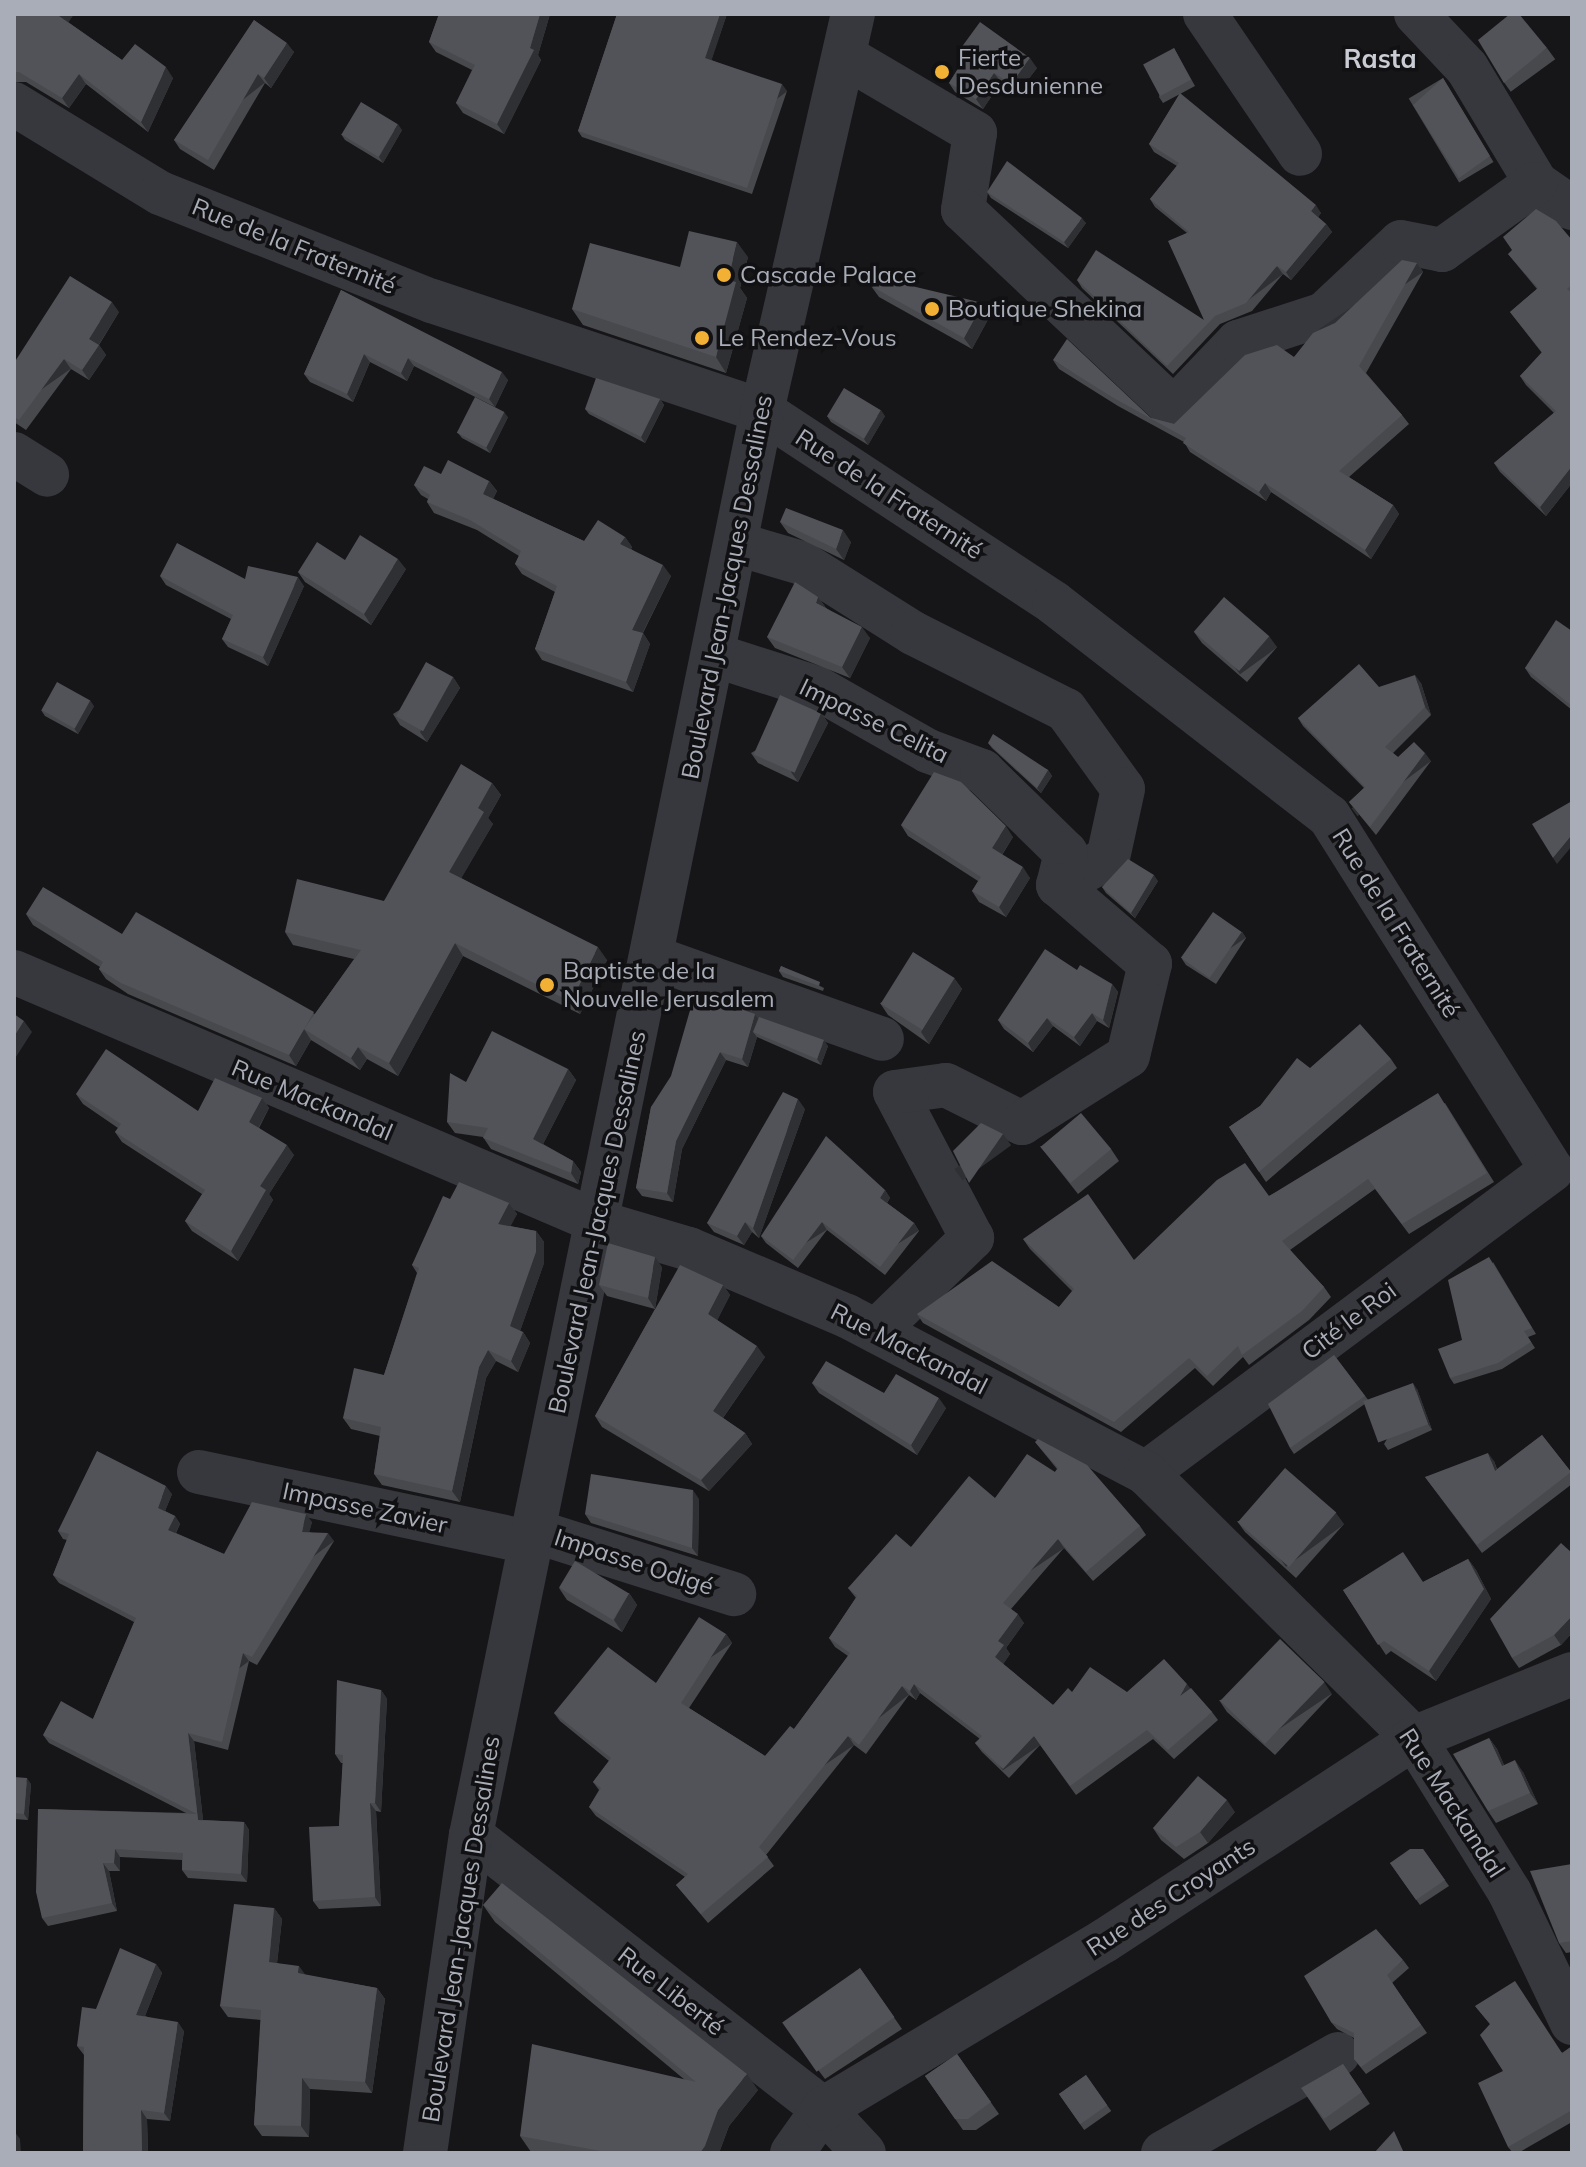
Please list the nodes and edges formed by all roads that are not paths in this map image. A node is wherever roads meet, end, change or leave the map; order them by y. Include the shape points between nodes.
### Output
1 (853, 14) edge
2 (1205, 14) edge
3 (1416, 14) edge
4 (844, 56) junction
5 (14, 104) edge
6 (1300, 154) dead end
7 (1536, 183) junction
8 (1572, 208) edge
9 (762, 411) junction
10 (737, 544) junction
11 (714, 655) junction
12 (1058, 885) junction
13 (652, 957) junction
14 (14, 972) edge
15 (882, 1039) dead end
16 (1552, 1170) joint
17 (598, 1222) junction
18 (876, 1331) junction
19 (199, 1472) dead end
20 (1146, 1473) junction
21 (533, 1537) junction
22 (734, 1594) dead end
23 (1572, 1674) edge
24 (1414, 1738) junction
25 (471, 1835) junction
26 (1572, 2023) edge
27 (1338, 2054) dead end
28 (823, 2109) junction
29 (425, 2153) edge
30 (792, 2153) edge
31 (864, 2153) edge
32 (1163, 2153) edge

1 - 4 street, Boulevard Jean-Jacques Dessalines
2 - 6 street
3 - 7 street via 1467,68
4 - 7 street via 975,133 963,210 1174,409 1238,342 1324,314 1401,242 1442,250
4 - 9 street, Boulevard Jean-Jacques Dessalines
5 - 9 street, Rue de la Fraternité via 160,193 432,301
7 - 8 street
9 - 10 street, Boulevard Jean-Jacques Dessalines
9 - 16 street, Rue de la Fraternité via 1054,603 1329,816
10 - 11 street, Boulevard Jean-Jacques Dessalines
10 - 12 street via 802,563 913,633 1066,710 1123,789 1108,858
11 - 12 street, Impasse Celita via 817,688 928,751 982,771 1066,853
11 - 13 street, Boulevard Jean-Jacques Dessalines
12 - 18 street via 1150,964 1128,1056 1022,1123 946,1085 895,1092 972,1238
13 - 15 street
13 - 17 street, Boulevard Jean-Jacques Dessalines
14 - 17 street, Rue Mackandal
16 - 20 street, Cité le Roi
17 - 18 street, Rue Mackandal via 689,1249
17 - 21 street, Boulevard Jean-Jacques Dessalines
18 - 20 street, Rue Mackandal
19 - 21 street, Impasse Zavier
20 - 24 street, Rue Mackandal
21 - 22 street, Impasse Odigé
21 - 25 street, Boulevard Jean-Jacques Dessalines
23 - 24 street, Rue des Croyants
24 - 26 street, Rue Mackandal via 1510,1893
24 - 28 street, Rue des Croyants via 1104,1941
25 - 28 street, Rue Liberté
25 - 29 street, Boulevard Jean-Jacques Dessalines
27 - 32 street
28 - 30 street, Rue des Croyants
28 - 31 street, Rue Liberté

